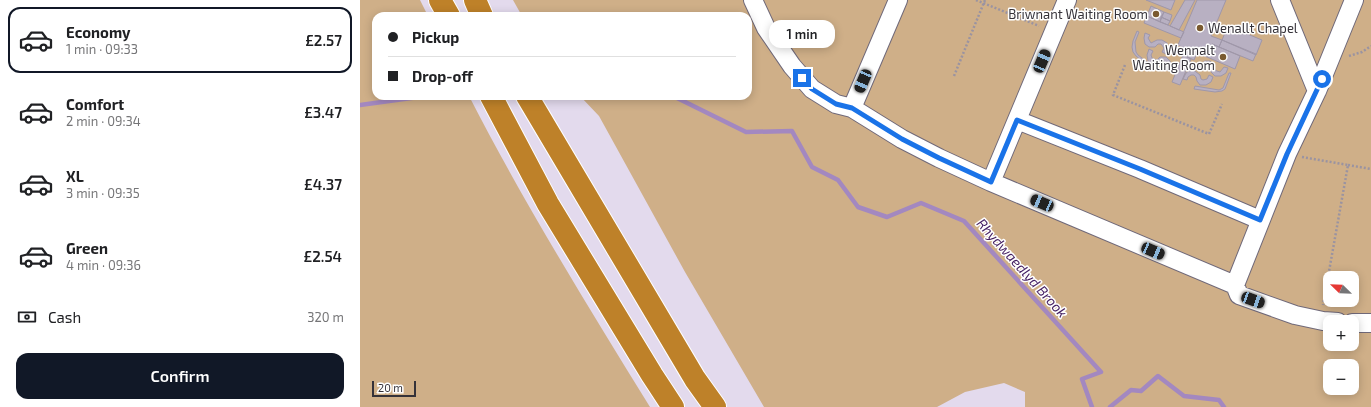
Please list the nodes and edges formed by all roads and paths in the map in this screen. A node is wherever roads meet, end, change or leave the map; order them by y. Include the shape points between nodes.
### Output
1 (440, 0) edge
2 (475, 0) edge
3 (753, 0) edge
4 (898, 0) edge
5 (976, 0) edge
6 (1067, 0) edge
7 (1280, 0) edge
8 (1354, 0) edge
9 (984, 1) edge
10 (447, 12) edge
11 (480, 12) edge
12 (1054, 32) junction
13 (1125, 65) dead end
14 (954, 76) dead end
15 (1316, 91) junction
16 (493, 100) edge
17 (529, 100) edge
18 (1222, 104) dead end
19 (852, 108) junction
20 (1017, 120) junction
21 (1287, 154) junction
22 (1348, 165) junction
23 (1371, 169) edge
24 (991, 182) junction
25 (1260, 220) junction
26 (1235, 285) junction
27 (1320, 320) junction
28 (1323, 320) edge
29 (1359, 323) edge
30 (1371, 323) edge
31 (674, 407) edge
32 (715, 407) edge

1 - 10 highway
2 - 11 highway
3 - 19 lane via 766,28 792,66 812,89 836,104
4 - 19 lane
5 - 9 path
6 - 12 lane
7 - 15 lane
8 - 15 lane
9 - 12 path
9 - 14 path
12 - 20 lane
13 - 18 path via 1113,95 1209,134
15 - 21 lane
16 - 31 highway via 548,204 652,376
17 - 32 highway via 695,379
19 - 24 lane via 902,139
20 - 24 lane
20 - 25 lane
21 - 22 path
21 - 25 lane
22 - 23 path
22 - 27 path
24 - 26 lane
25 - 26 lane
26 - 27 lane via 1239,295 1294,315
27 - 28 lane
29 - 30 lane

